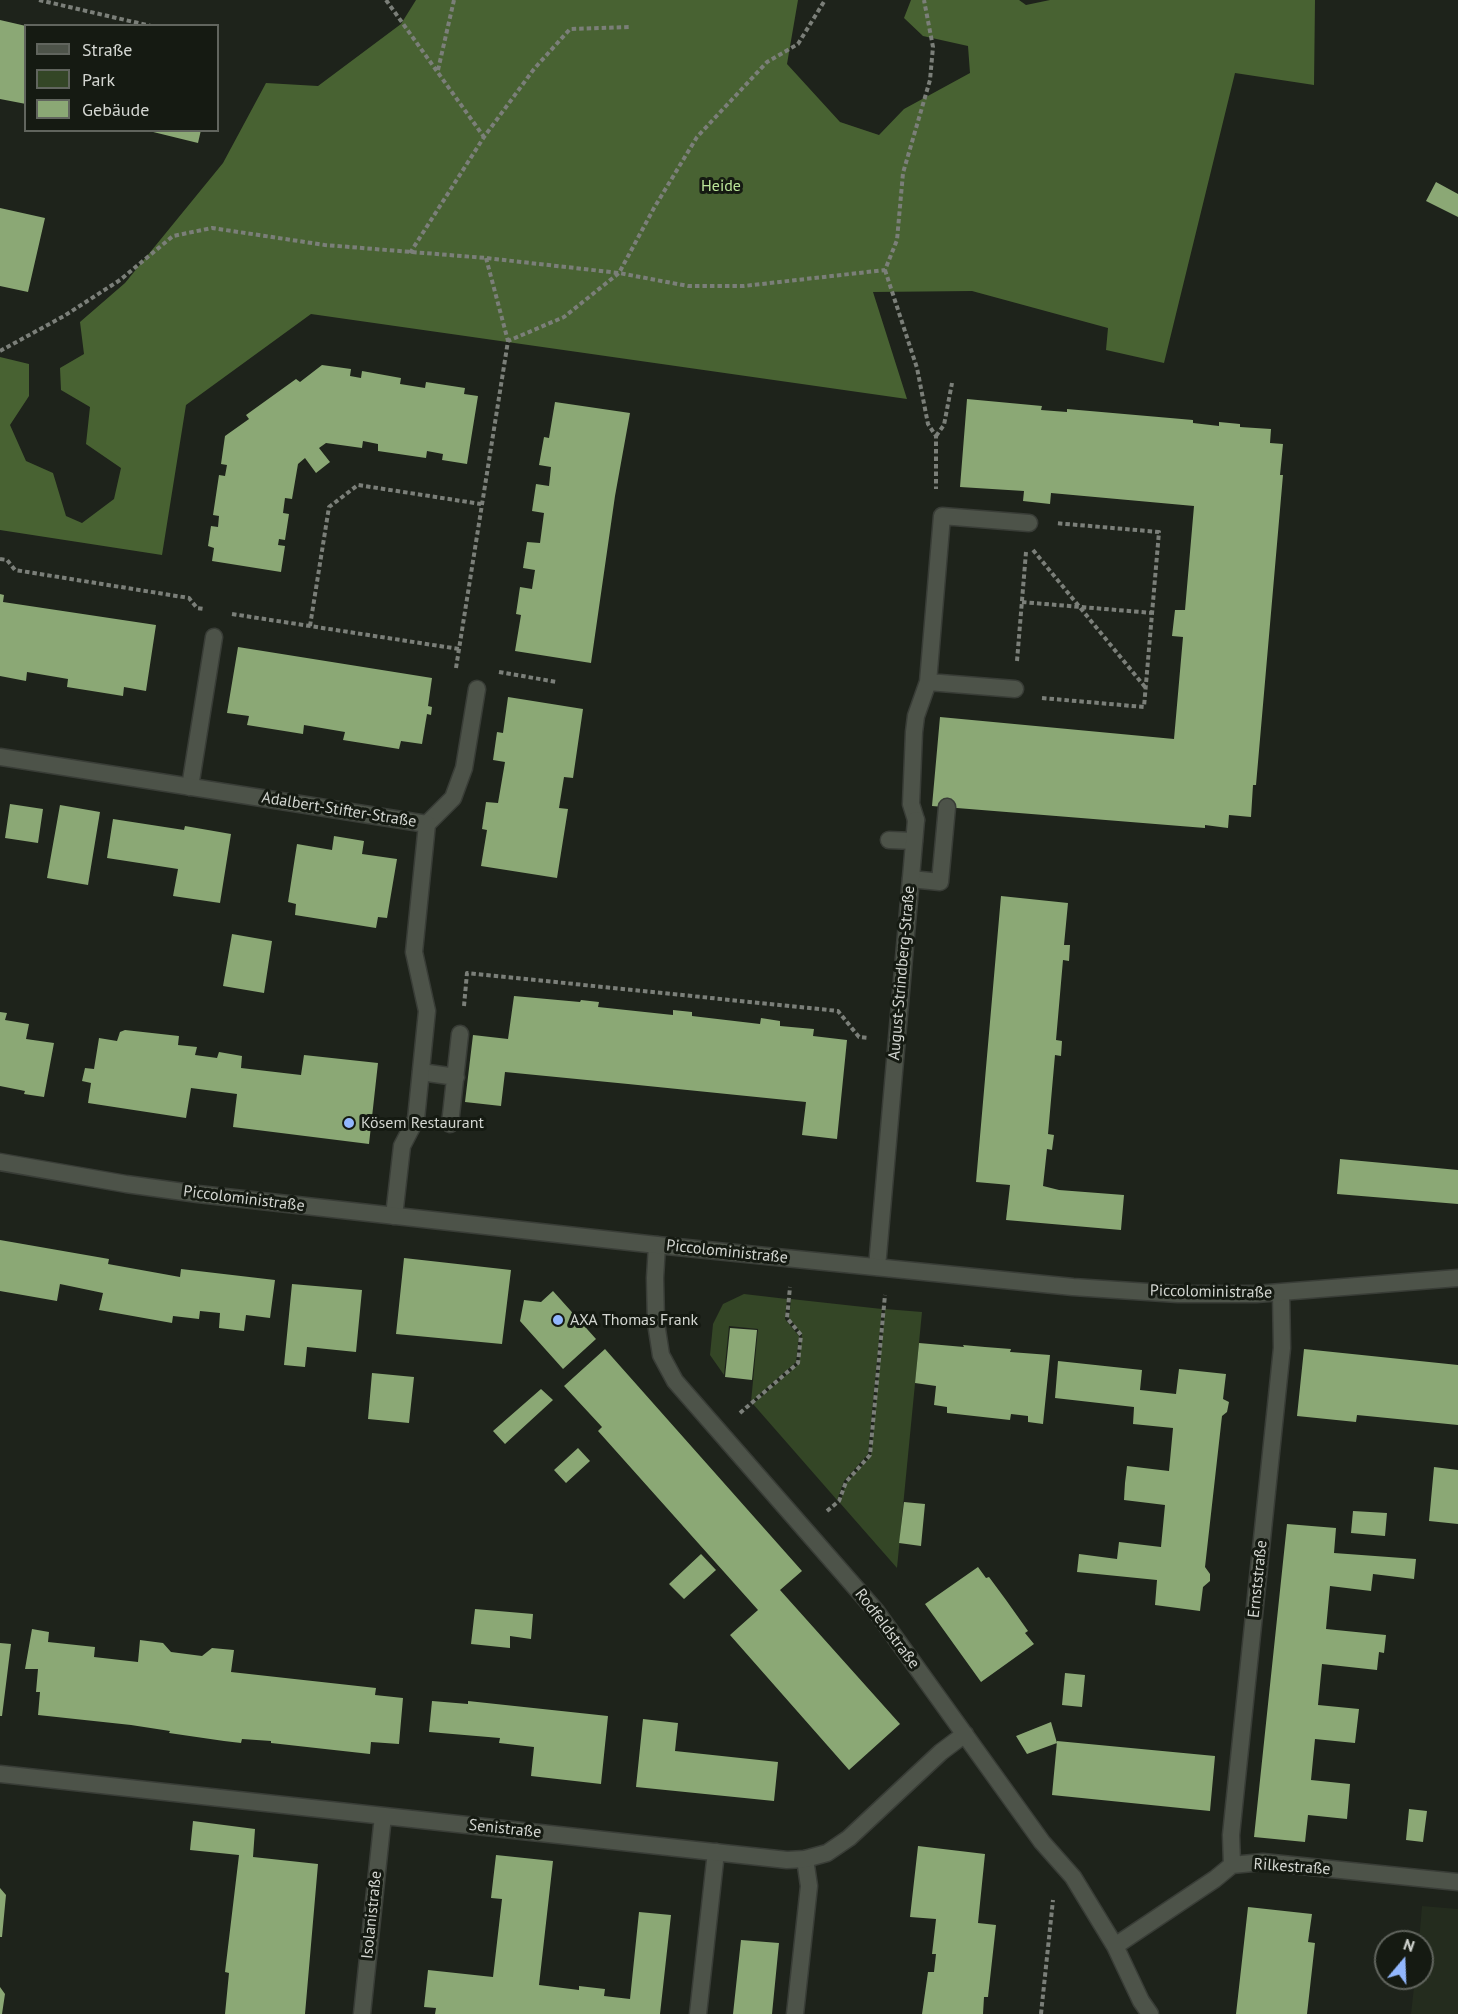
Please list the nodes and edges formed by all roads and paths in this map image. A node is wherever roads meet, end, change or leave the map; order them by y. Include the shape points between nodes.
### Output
1 (39, 0) edge
2 (386, 0) edge
3 (454, 0) edge
4 (825, 0) edge
5 (924, 0) edge
6 (142, 24) edge
7 (630, 27) dead end
8 (438, 71) junction
9 (484, 137) junction
10 (410, 253) junction
11 (486, 258) junction
12 (885, 270) junction
13 (619, 273) junction
14 (508, 341) junction
15 (0, 351) edge
16 (952, 383) dead end
17 (936, 436) junction
18 (481, 504) junction
19 (942, 516) junction
20 (1029, 524) joint
21 (1022, 602) junction
22 (1080, 607) junction
23 (1152, 613) junction
24 (310, 626) dead end
25 (214, 637) dead end
26 (490, 671) dead end
27 (455, 677) dead end
28 (557, 682) dead end
29 (928, 682) junction
30 (1145, 687) junction
31 (477, 689) dead end
32 (1015, 689) junction
33 (0, 757) edge
34 (190, 787) junction
35 (947, 807) dead end
36 (428, 824) junction
37 (889, 840) dead end
38 (914, 841) junction
39 (911, 879) junction
40 (460, 1034) joint
41 (896, 1041) junction
42 (421, 1072) junction
43 (456, 1077) junction
44 (450, 1124) dead end
45 (0, 1162) edge
46 (394, 1216) junction
47 (657, 1245) junction
48 (877, 1267) junction
49 (1458, 1278) edge
50 (1281, 1293) junction
51 (789, 1298) dead end
52 (884, 1308) dead end
53 (752, 1403) dead end
54 (839, 1501) dead end
55 (965, 1734) junction
56 (0, 1774) edge
57 (383, 1816) junction
58 (716, 1852) junction
59 (805, 1859) junction
60 (1232, 1865) junction
61 (1073, 1877) junction
62 (1458, 1882) edge
63 (1115, 1946) junction
64 (362, 2014) edge
65 (698, 2014) edge
66 (795, 2014) edge
67 (1041, 2014) edge
68 (1150, 2014) edge

1 - 6 path
2 - 8 path
3 - 8 path
4 - 13 path via 798,44 767,62 697,137
5 - 12 path via 933,47 930,80 903,172 897,240
7 - 9 path via 570,29 534,69
8 - 9 path
9 - 10 path
10 - 11 path
10 - 15 path via 212,228 173,236 120,280
11 - 13 path
11 - 14 path
12 - 13 path via 744,286 688,286
12 - 17 path via 917,368 928,424
13 - 14 path via 564,317
14 - 18 path
16 - 17 path via 944,425
17 - 19 path via 936,509
18 - 24 path via 358,485 329,507
18 - 27 path
19 - 20 street
19 - 29 street, August-Strindberg-Straße
20 - 23 path via 1036,521 1159,532
21 - 22 path
21 - 22 path via 1027,542
21 - 32 path
22 - 23 path
22 - 30 path
23 - 30 path
25 - 34 street
26 - 28 path
29 - 32 street
29 - 38 street, August-Strindberg-Straße via 914,732
30 - 32 path via 1144,707 1020,696
31 - 36 street via 464,768 453,798
33 - 34 street, Adalbert-Stifter-Straße
34 - 36 street, Adalbert-Stifter-Straße
35 - 39 street via 940,882
36 - 42 street, Adalbert-Stifter-Straße via 414,952 427,1011
37 - 38 street
38 - 39 street, August-Strindberg-Straße
39 - 41 street, August-Strindberg-Straße
40 - 41 path via 467,974 838,1011 859,1037
40 - 43 street
41 - 48 street, August-Strindberg-Straße
42 - 43 street
42 - 46 street, Adalbert-Stifter-Straße via 416,1119 402,1146
43 - 44 street
45 - 46 street, Piccoloministraße via 198,1194
46 - 47 street, Piccoloministraße
47 - 48 street, Piccoloministraße
47 - 55 street, Rodfeldstraße via 656,1323 661,1355 675,1382 876,1611
48 - 50 street, Piccoloministraße via 1128,1291
49 - 50 street, Piccoloministraße
50 - 60 street, Ernststraße via 1282,1348 1231,1835
51 - 53 path via 787,1318 801,1335 798,1363
52 - 54 path via 870,1455 846,1482
55 - 59 street, Senistraße via 849,1838 827,1853
55 - 61 street, Rodfeldstraße via 1042,1842
56 - 57 street, Senistraße
57 - 58 street, Senistraße
57 - 64 street, Isolanistraße
58 - 59 street, Senistraße
58 - 65 street
59 - 66 street via 808,1886
60 - 62 street, Rilkestraße via 1263,1862
60 - 63 street, Rilkestraße
61 - 63 street, Rodfeldstraße
61 - 67 path via 1054,1890
63 - 68 street, Rodfeldstraße

